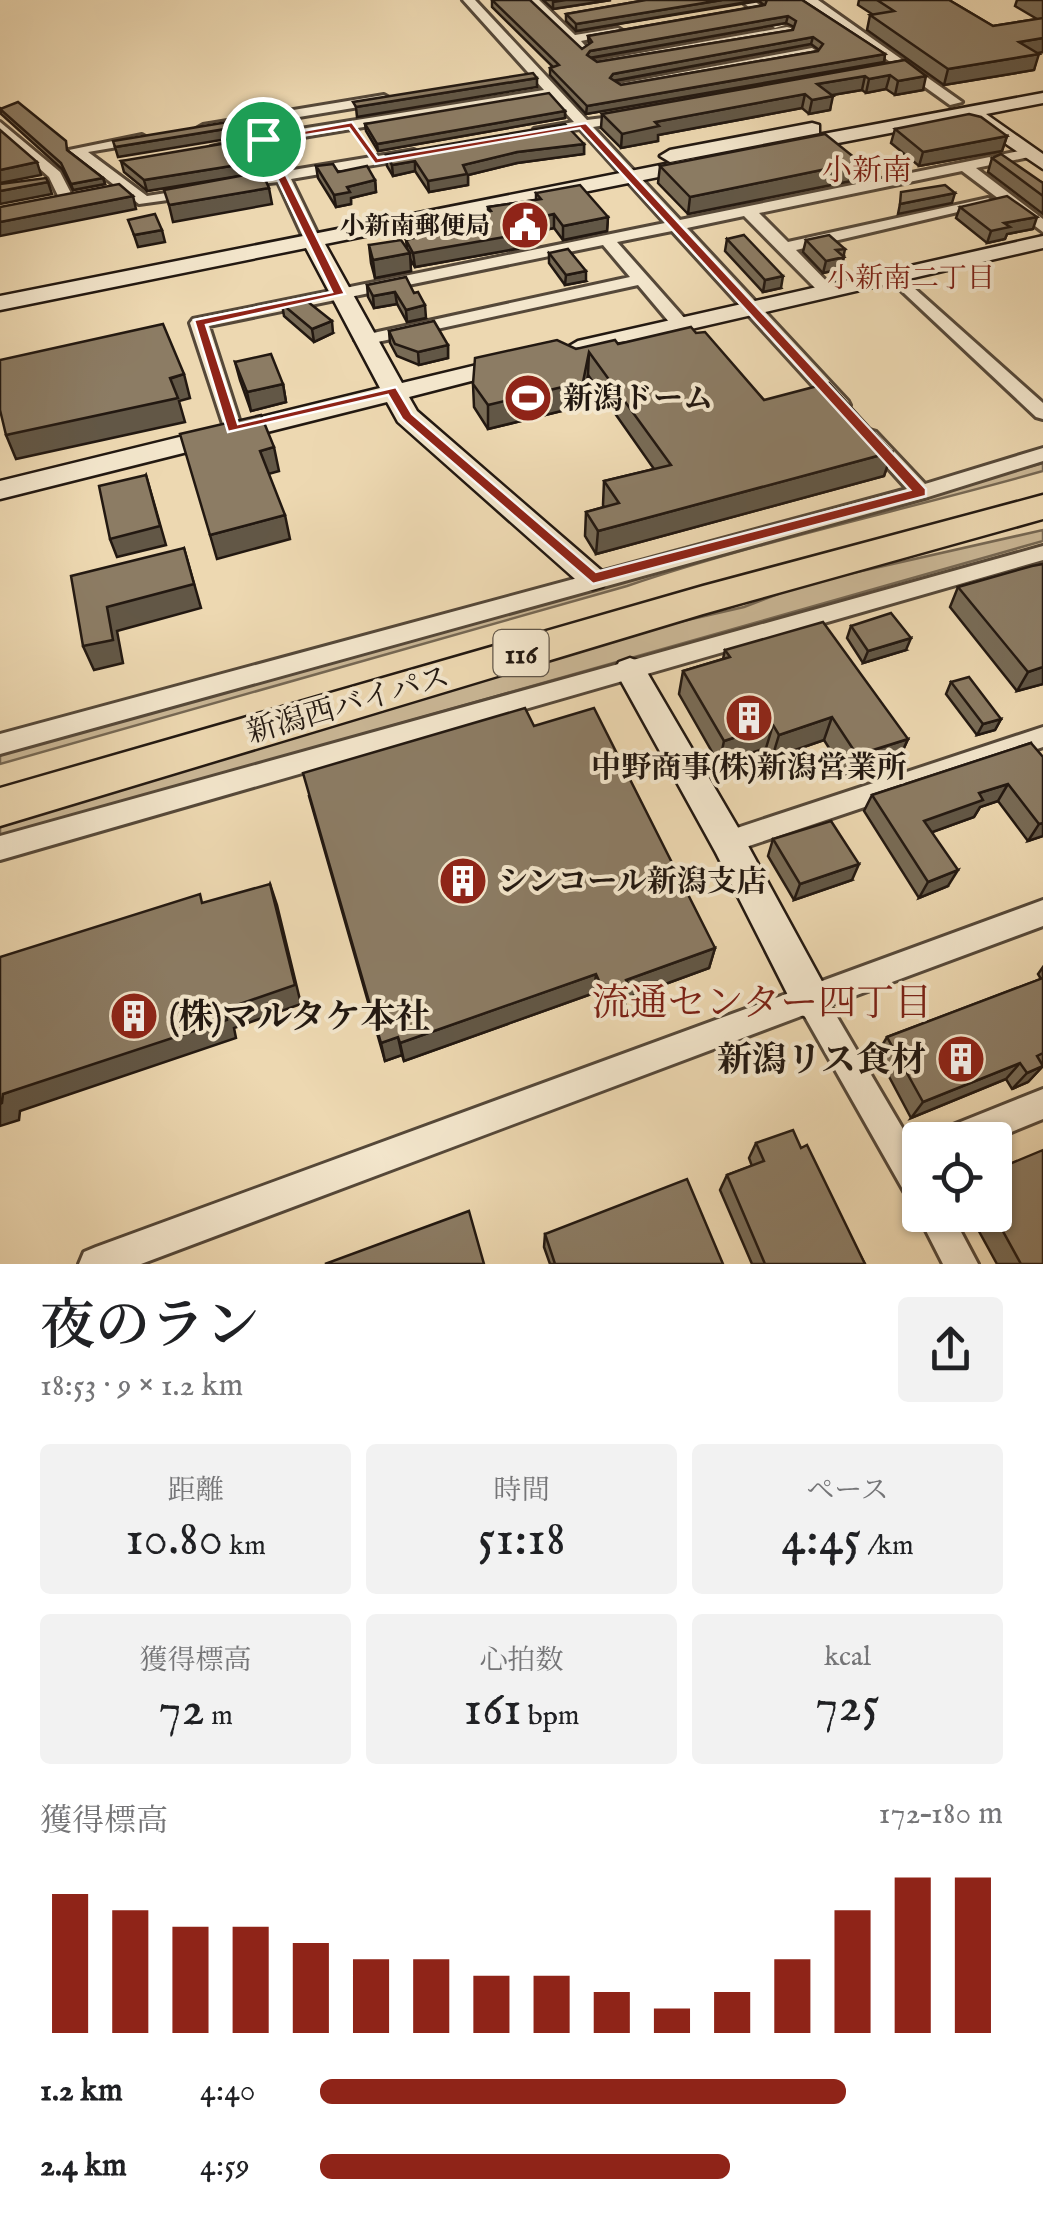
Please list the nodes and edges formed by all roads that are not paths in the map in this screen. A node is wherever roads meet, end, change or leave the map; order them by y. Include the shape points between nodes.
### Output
1 (532, 0) edge
2 (810, 0) edge
3 (477, 2) edge
4 (747, 7) edge
5 (568, 14) edge
6 (550, 17) junction
7 (628, 30) edge
8 (787, 31) junction
9 (572, 40) junction
10 (596, 62) junction
11 (904, 66) junction
12 (889, 69) edge
13 (1043, 85) edge
14 (552, 92) junction
15 (409, 95) edge
16 (1043, 98) edge
17 (963, 107) junction
18 (649, 114) edge
19 (257, 121) junction
20 (583, 125) junction
21 (0, 126) edge
22 (181, 132) edge
23 (526, 135) edge
24 (164, 136) edge
25 (263, 139) junction
26 (363, 143) junction
27 (209, 149) edge
28 (432, 151) edge
29 (1036, 158) edge
30 (119, 165) edge
31 (963, 166) junction
32 (101, 168) junction
33 (627, 171) junction
34 (281, 177) junction
35 (59, 180) junction
36 (39, 184) edge
37 (222, 187) edge
38 (124, 188) junction
39 (203, 190) edge
40 (100, 192) edge
41 (83, 196) edge
42 (1006, 199) junction
43 (748, 211) junction
44 (677, 226) junction
45 (1043, 226) edge
46 (308, 232) junction
47 (608, 241) junction
48 (1043, 242) edge
49 (785, 248) junction
50 (895, 276) junction
51 (642, 280) junction
52 (0, 288) edge
53 (828, 291) junction
54 (339, 294) junction
55 (0, 303) edge
56 (753, 310) junction
57 (681, 326) junction
58 (364, 340) junction
59 (392, 390) junction
60 (1043, 413) edge
61 (233, 429) junction
62 (1043, 454) edge
63 (0, 490) edge
64 (921, 492) junction
65 (1040, 497) edge
66 (1043, 553) edge
67 (593, 578) junction
68 (630, 670) junction
69 (1043, 737) edge
70 (0, 744) edge
71 (0, 780) edge
72 (0, 807) edge
73 (728, 842) junction
74 (0, 848) edge
75 (1043, 913) edge
76 (811, 1000) junction
77 (1043, 1104) edge
78 (998, 1122) edge
79 (902, 1141) edge
80 (943, 1232) edge
81 (96, 1264) edge
82 (960, 1264) edge

1 - 6 street
2 - 11 street
3 - 14 street via 529,75
4 - 8 street
5 - 6 street
6 - 9 street
7 - 9 street
8 - 10 street
8 - 10 street via 817,56 624,90
9 - 10 street
11 - 12 street
11 - 17 street
13 - 17 street
14 - 20 street
14 - 26 street
15 - 19 street
16 - 17 street
17 - 29 street
17 - 33 street
18 - 20 street
19 - 22 street
19 - 25 street
20 - 23 street
20 - 33 street
21 - 35 street
24 - 32 street via 76,150
25 - 26 street
25 - 27 street
25 - 34 street
26 - 28 street
26 - 34 street
29 - 31 street
30 - 32 street
31 - 42 street
31 - 43 street
32 - 38 street
33 - 44 street
33 - 46 street
34 - 37 street
34 - 46 street
35 - 36 street
35 - 41 street via 59,201
38 - 39 street via 144,201
38 - 40 street
42 - 45 street
42 - 49 street
43 - 44 street
43 - 49 street
44 - 47 street
44 - 56 street
46 - 52 street
46 - 54 street
46 - 55 street
47 - 51 street
47 - 54 street
48 - 50 street
49 - 53 street
50 - 53 street
50 - 60 street
51 - 57 street
51 - 58 street
53 - 56 street
54 - 58 street
54 - 61 street via 199,323
56 - 57 street
56 - 64 street
57 - 59 street
58 - 59 street
59 - 61 street
59 - 67 street via 407,416
61 - 63 street
62 - 64 street
64 - 67 street
65 - 71 highway, 新潟西バイパス / 116 via 690,581
65 - 72 highway, 新潟西バイパス / 116 via 902,544
66 - 68 street
67 - 70 street
68 - 73 street
68 - 74 street
69 - 73 street
73 - 76 street
75 - 76 street
76 - 79 street
76 - 81 street
77 - 78 street
80 - 82 street

